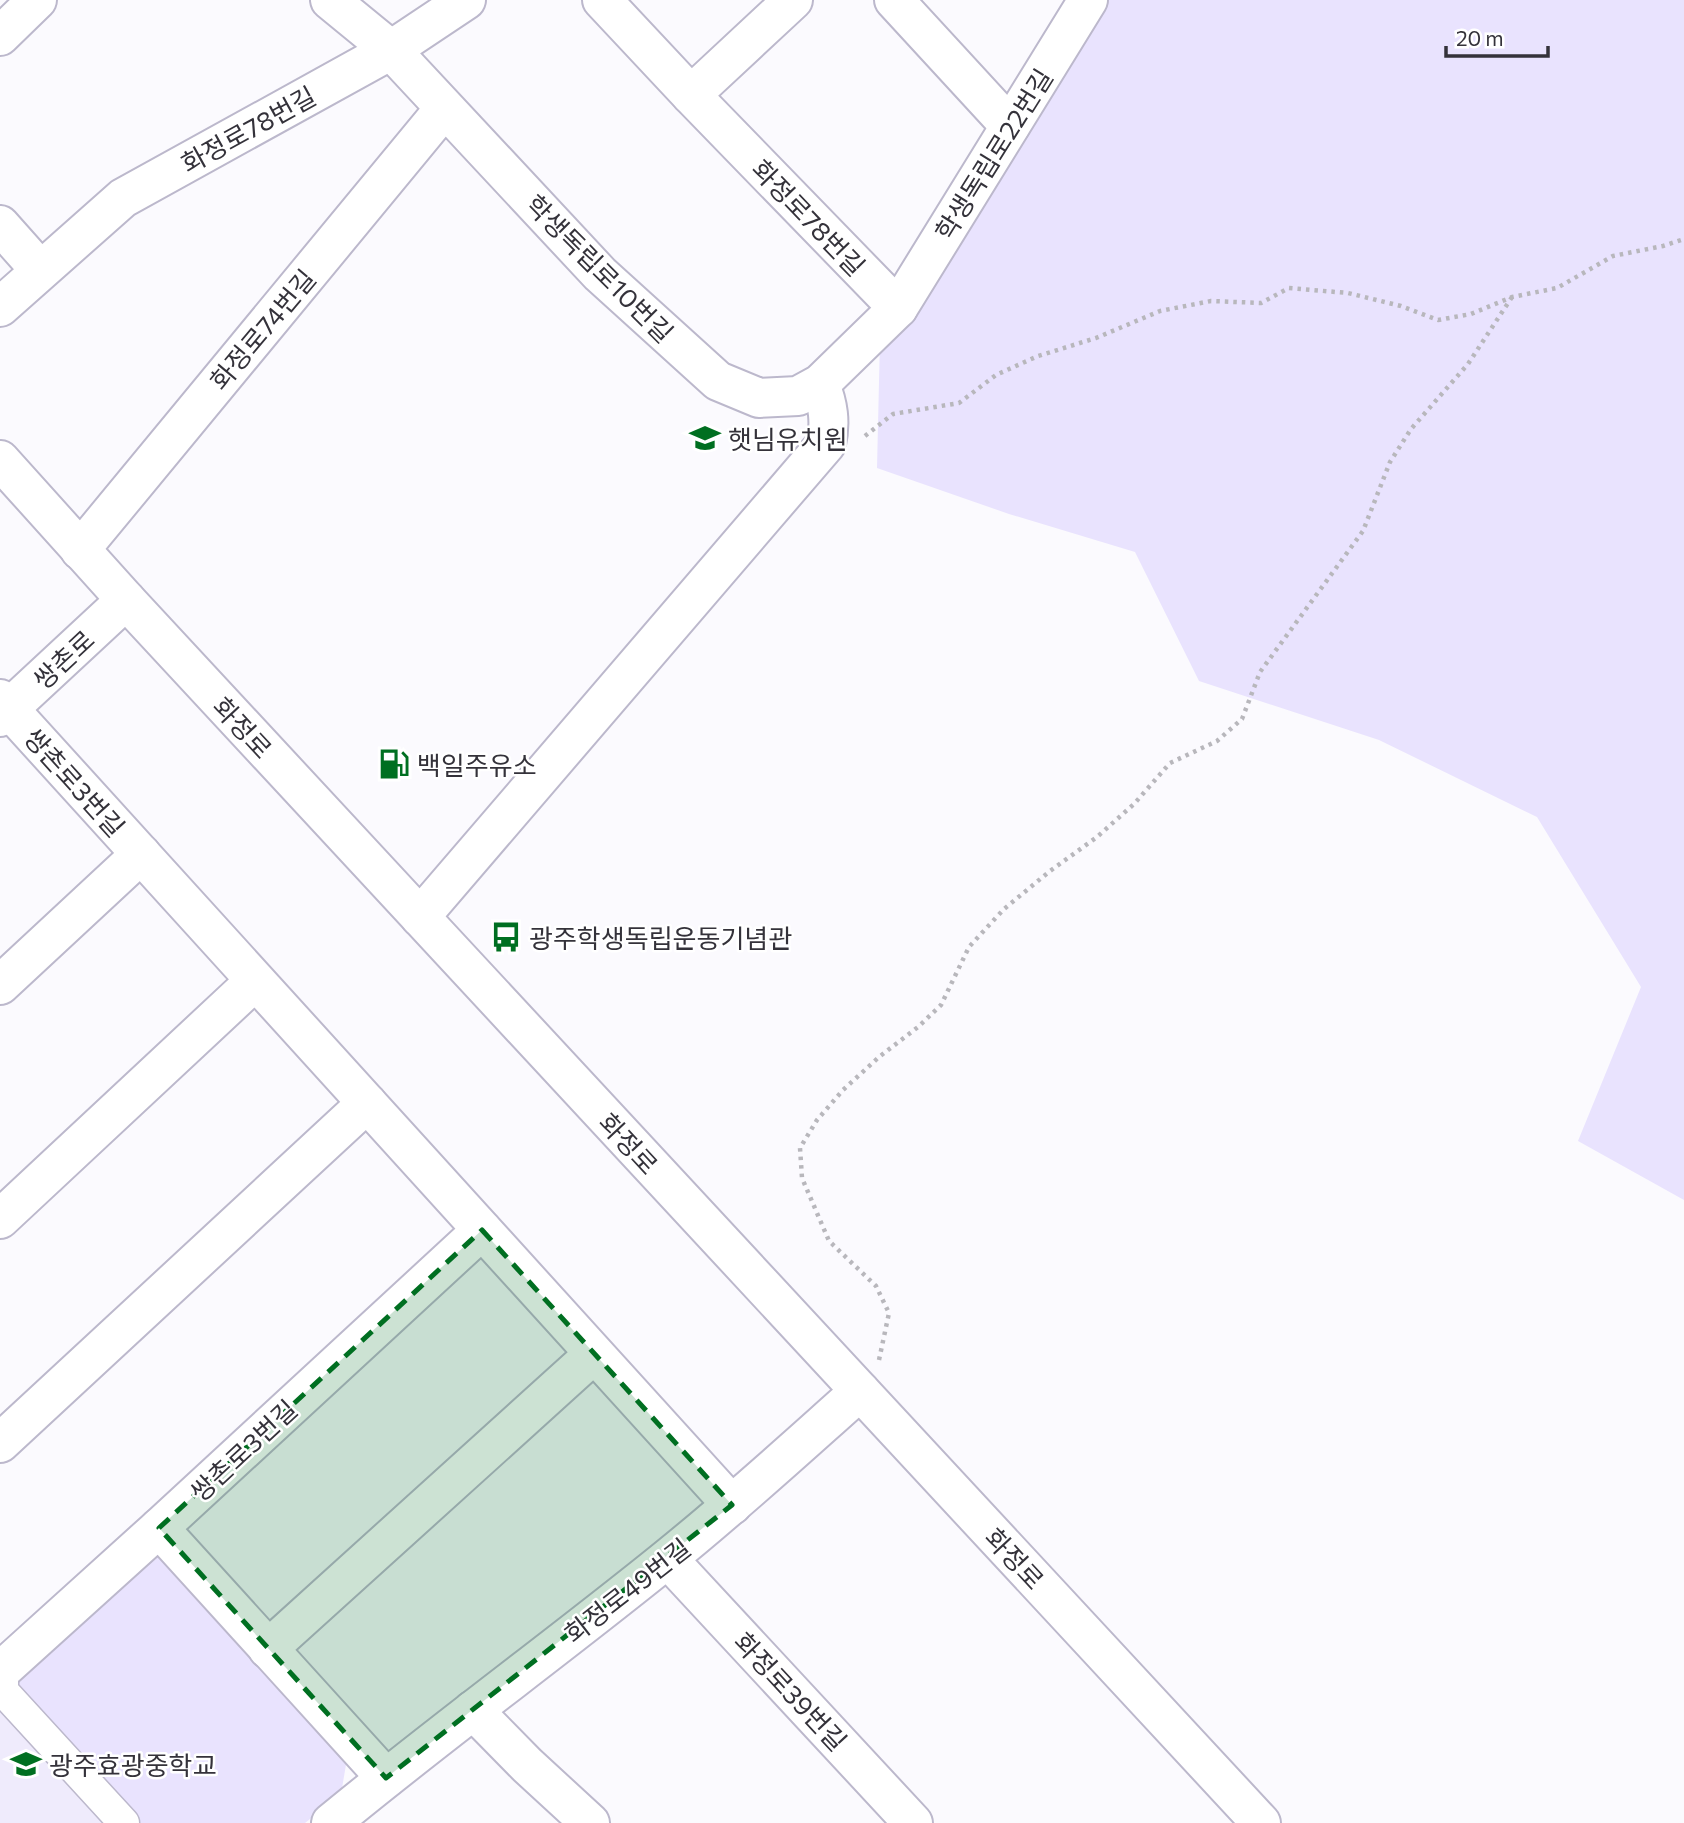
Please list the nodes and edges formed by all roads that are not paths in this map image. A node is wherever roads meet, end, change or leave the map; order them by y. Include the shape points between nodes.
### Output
1 (37, 0) edge
2 (330, 0) edge
3 (466, 0) edge
4 (602, 0) edge
5 (793, 0) edge
6 (894, 0) edge
7 (1088, 0) edge
8 (0, 36) edge
9 (391, 50) junction
10 (691, 95) junction
11 (444, 108) junction
12 (1010, 126) junction
13 (0, 225) edge
14 (40, 270) junction
15 (0, 307) edge
16 (898, 308) junction
17 (820, 384) junction
18 (0, 460) edge
19 (80, 550) junction
20 (126, 600) junction
21 (3, 708) edge
22 (141, 854) junction
23 (420, 917) junction
24 (255, 981) junction
25 (0, 985) edge
26 (367, 1104) junction
27 (0, 1219) edge
28 (482, 1230) junction
29 (594, 1354) junction
30 (860, 1391) junction
31 (0, 1443) edge
32 (732, 1505) junction
33 (159, 1528) junction
34 (668, 1559) junction
35 (268, 1649) junction
36 (1, 1667) edge
37 (473, 1710) junction
38 (386, 1777) junction
39 (1259, 1822) edge
40 (124, 1823) edge
41 (331, 1823) edge
42 (590, 1823) edge
43 (913, 1823) edge

1 - 8 street
2 - 9 street, 학생독립로10번길
3 - 9 street, 화정로78번길
4 - 10 street, 화정로78번길
5 - 10 street
6 - 12 street
7 - 12 street, 학생독립로22번길
9 - 11 street, 학생독립로10번길
9 - 14 street, 화정로78번길 via 123,198
10 - 16 street, 화정로78번길
11 - 17 street, 학생독립로10번길 via 600,274 718,381 759,398 798,396
11 - 19 street, 화정로74번길
12 - 16 street, 학생독립로22번길
13 - 14 street
14 - 15 street, 화정로78번길
16 - 17 street, 학생독립로10번길
17 - 23 street via 827,402 826,444
18 - 19 street, 화정로
19 - 20 street, 화정로
20 - 21 street, 쌍촌로
20 - 23 street, 화정로
21 - 22 street, 쌍촌로3번길
22 - 24 street, 쌍촌로3번길
22 - 25 street, 쌍촌로3번길
23 - 30 street, 화정로
24 - 26 street, 쌍촌로3번길
24 - 27 street
26 - 28 street, 쌍촌로3번길
26 - 31 street
28 - 29 street, 쌍촌로3번길
28 - 33 street, 쌍촌로3번길
29 - 32 street, 쌍촌로3번길
29 - 35 street
30 - 32 street, 화정로49번길
30 - 39 street, 화정로
32 - 34 street, 화정로49번길
33 - 35 street
33 - 36 street, 쌍촌로3번길
34 - 37 street, 화정로49번길
34 - 43 street, 화정로39번길
35 - 38 street
36 - 40 street via 3,1691
37 - 38 street, 화정로49번길
37 - 42 street
38 - 41 street, 화정로49번길

